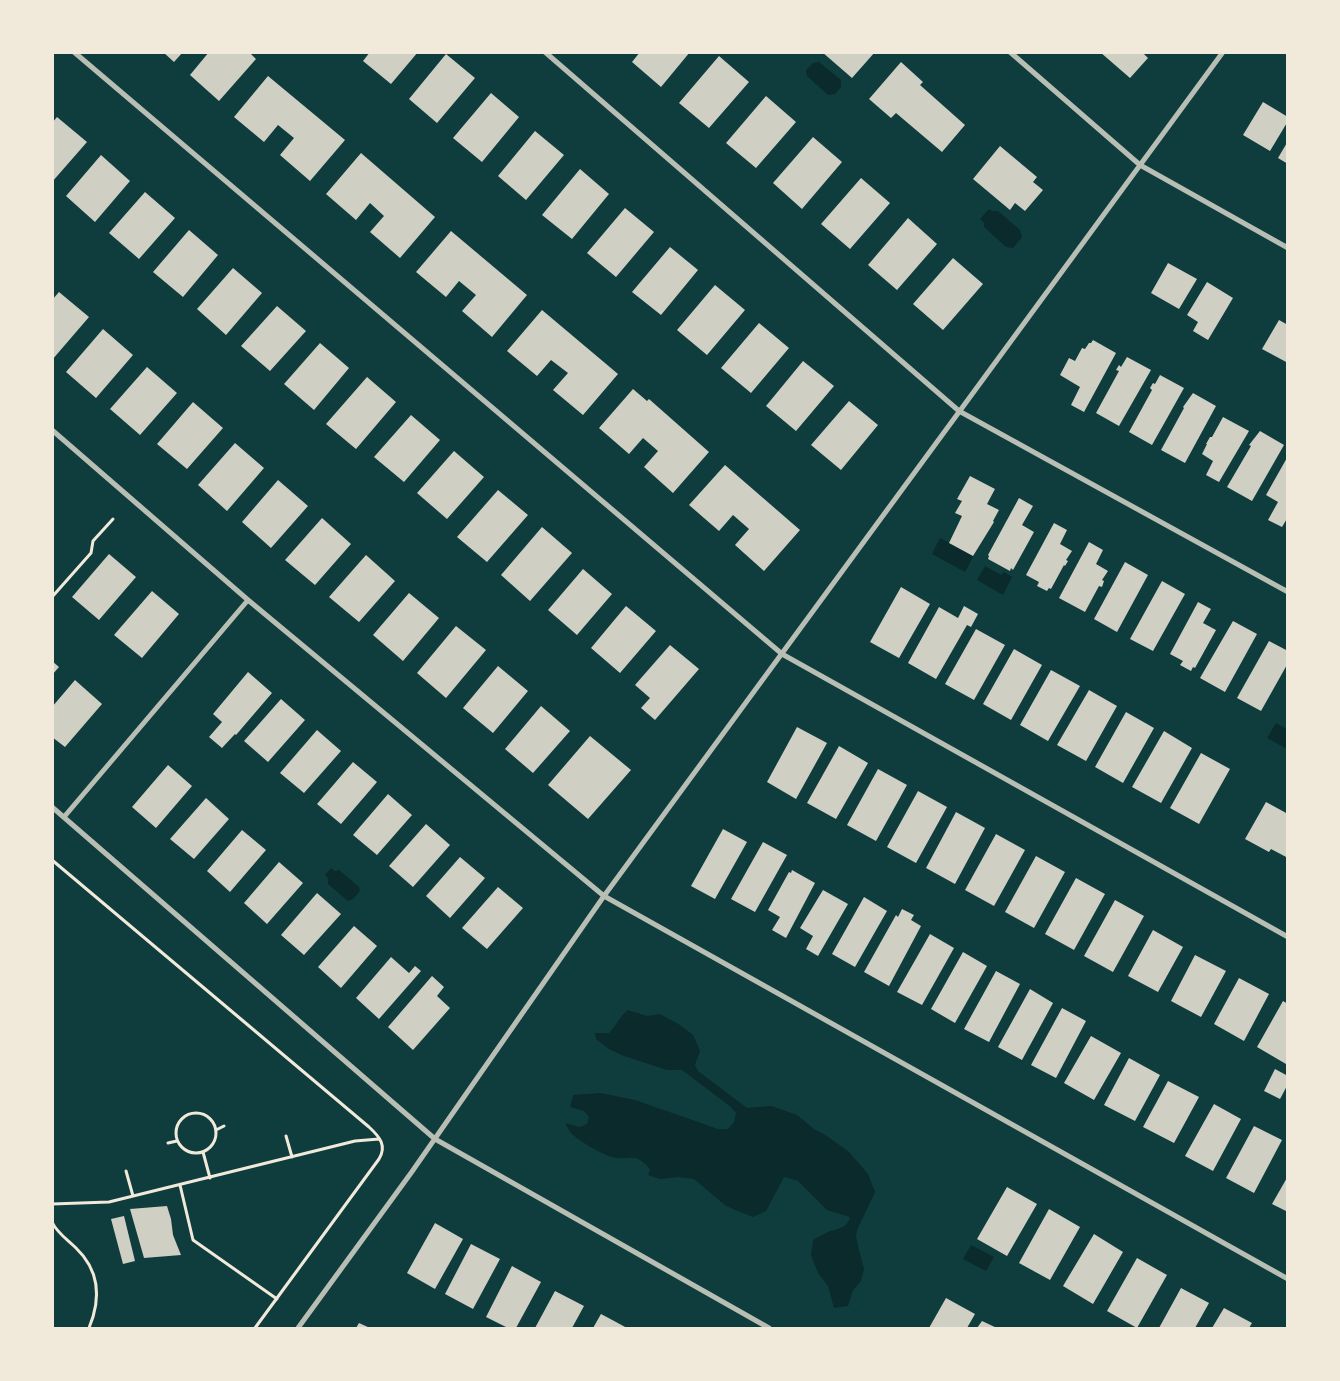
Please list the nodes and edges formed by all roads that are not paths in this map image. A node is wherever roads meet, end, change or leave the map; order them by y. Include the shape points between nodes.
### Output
1 (74, 52) edge
2 (544, 52) edge
3 (1010, 52) edge
4 (1223, 52) edge
5 (1140, 164) junction
6 (1288, 248) edge
7 (959, 411) junction
8 (52, 430) edge
9 (1288, 592) edge
10 (248, 600) junction
11 (782, 654) junction
12 (52, 807) edge
13 (64, 817) junction
14 (604, 896) junction
15 (1288, 937) edge
16 (435, 1138) junction
17 (1288, 1279) edge
18 (298, 1328) edge
19 (769, 1328) edge

1 - 11 street
2 - 7 street
3 - 5 street
4 - 5 street
5 - 6 street
5 - 7 street
7 - 9 street
7 - 11 street
8 - 10 street
10 - 13 street
10 - 14 street
11 - 14 street
11 - 15 street
12 - 13 street
13 - 16 street
14 - 16 street
14 - 17 street
16 - 18 street
16 - 19 street

